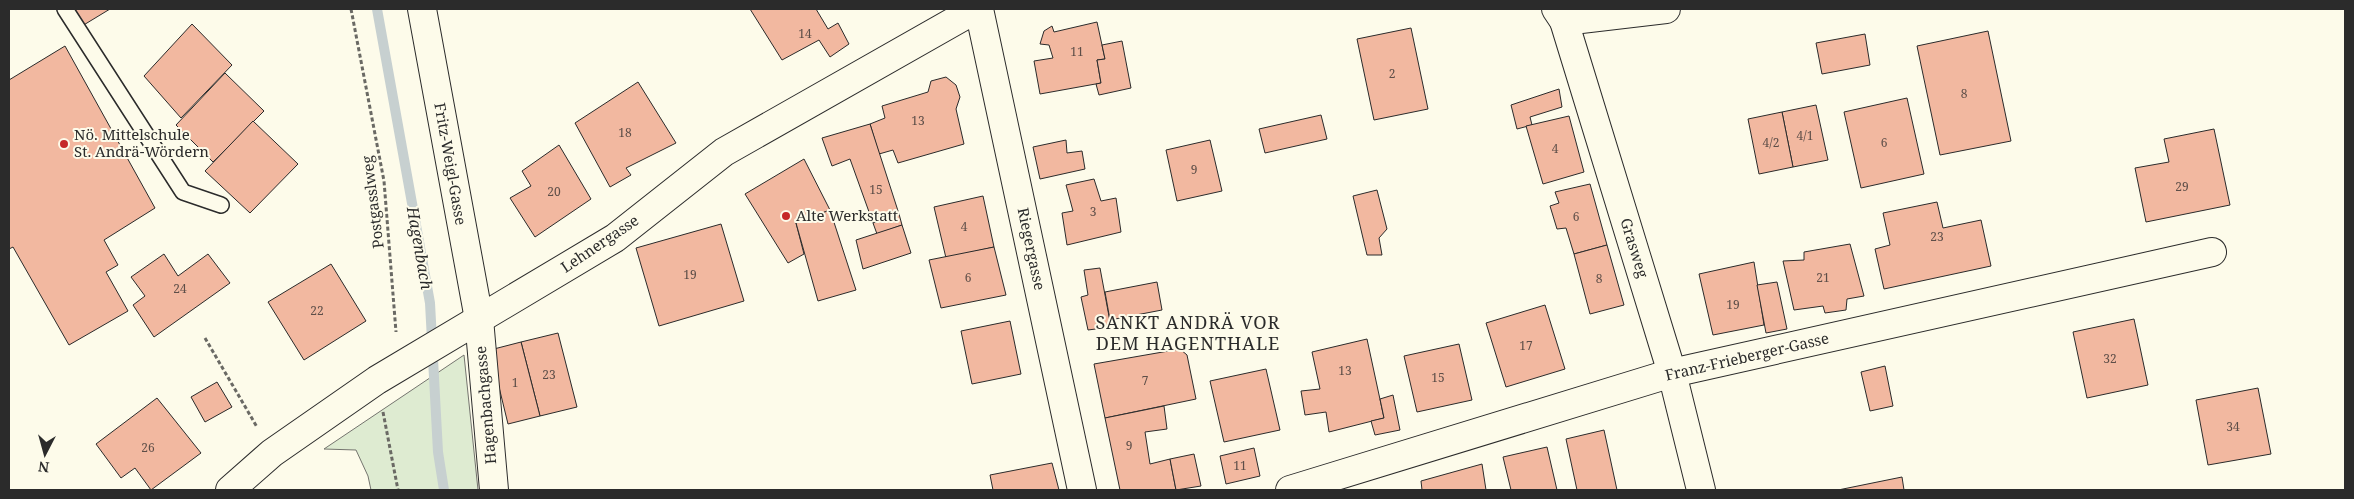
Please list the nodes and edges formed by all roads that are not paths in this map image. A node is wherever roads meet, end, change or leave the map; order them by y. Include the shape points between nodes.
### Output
1 (65, 9) edge
2 (422, 9) edge
3 (978, 9) edge
4 (1666, 9) edge
5 (1560, 15) edge
6 (221, 205) dead end
7 (2212, 252) dead end
8 (469, 324) junction
9 (1672, 374) junction
10 (230, 490) edge
11 (494, 490) edge
12 (1082, 490) edge
13 (1290, 490) edge
14 (1700, 490) edge

1 - 6 lane via 184,192
2 - 8 street, Fritz-Weigl-Gasse
3 - 8 street, Lehnergasse via 724,152 614,238
3 - 12 street, Riegergasse
4 - 5 street
5 - 9 street, Grasweg
7 - 9 street, Franz-Frieberger-Gasse
8 - 10 street, Lehnergasse via 388,373 272,453
8 - 11 street, Hagenbachgasse
9 - 13 street, Franz-Frieberger-Gasse
9 - 14 street, Grasweg

